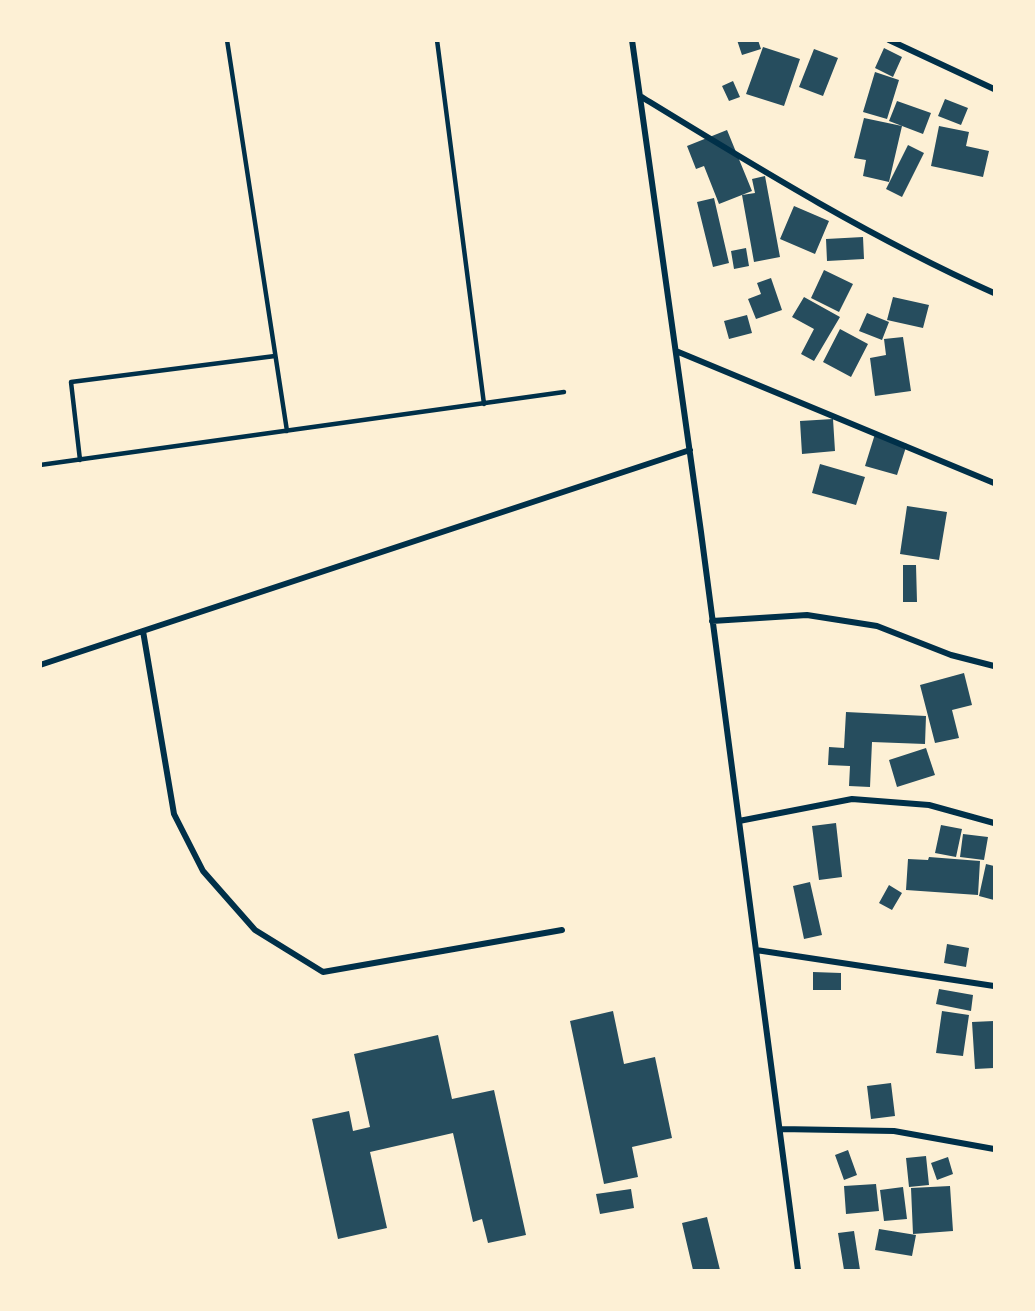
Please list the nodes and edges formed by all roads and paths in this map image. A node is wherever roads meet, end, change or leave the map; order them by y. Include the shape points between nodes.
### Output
1 (227, 40) edge
2 (437, 40) edge
3 (632, 40) edge
4 (889, 40) edge
5 (994, 89) edge
6 (640, 96) junction
7 (994, 293) edge
8 (676, 351) junction
9 (275, 356) junction
10 (564, 392) dead end
11 (484, 404) junction
12 (287, 431) junction
13 (690, 450) junction
14 (80, 460) junction
15 (40, 465) edge
16 (994, 483) edge
17 (712, 621) junction
18 (143, 631) junction
19 (40, 665) edge
20 (994, 666) edge
21 (739, 821) junction
22 (994, 823) edge
23 (562, 930) dead end
24 (756, 950) junction
25 (994, 986) edge
26 (780, 1129) junction
27 (994, 1149) edge
28 (798, 1270) edge

1 - 9 lane
2 - 11 lane
3 - 6 street
4 - 5 street
6 - 7 street via 782,183 927,263
6 - 8 street
8 - 13 street
8 - 16 street
9 - 12 lane
9 - 14 lane via 71,382
10 - 11 lane
11 - 12 lane
12 - 14 lane
13 - 17 street
13 - 18 street
14 - 15 lane
17 - 20 street via 807,615 878,626 951,655
17 - 21 street
18 - 19 street
18 - 23 street via 174,814 203,871 255,930 323,972
21 - 22 street via 852,799 929,805
21 - 24 street
24 - 25 street
24 - 26 street
26 - 27 street via 894,1131
26 - 28 street

